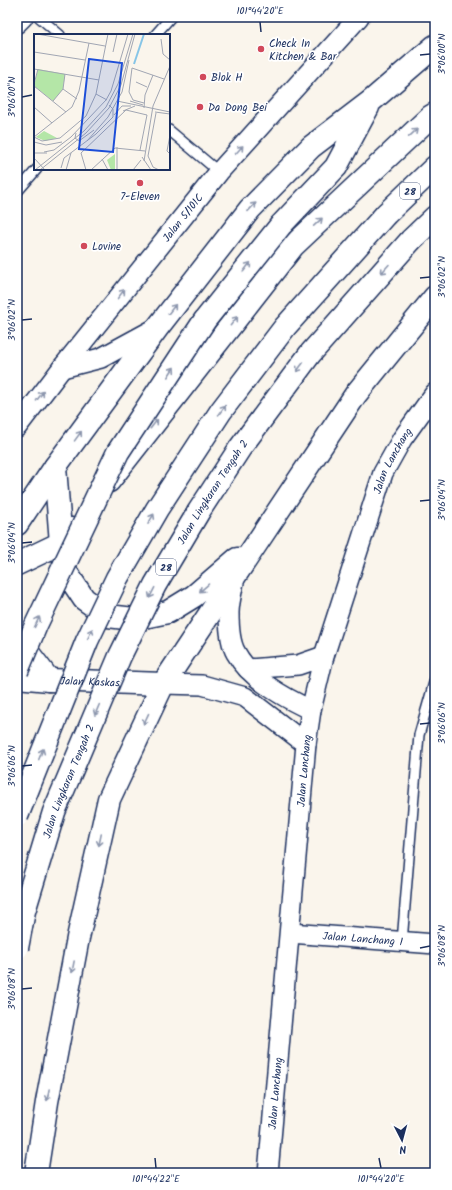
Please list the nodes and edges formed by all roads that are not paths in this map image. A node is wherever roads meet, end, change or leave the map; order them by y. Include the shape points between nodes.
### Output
1 (23, 17) edge
2 (39, 17) edge
3 (171, 17) edge
4 (359, 17) edge
5 (17, 23) edge
6 (59, 34) edge
7 (156, 34) edge
8 (435, 46) edge
9 (370, 102) junction
10 (435, 114) edge
11 (170, 131) edge
12 (435, 167) edge
13 (36, 170) edge
14 (219, 172) junction
15 (17, 192) edge
16 (435, 217) edge
17 (435, 297) edge
18 (158, 327) junction
19 (62, 368) junction
20 (434, 395) edge
21 (17, 427) edge
22 (55, 467) junction
23 (17, 524) edge
24 (61, 543) junction
25 (254, 544) junction
26 (17, 564) edge
27 (236, 574) junction
28 (17, 638) edge
29 (324, 656) junction
30 (248, 669) junction
31 (17, 671) edge
32 (17, 677) edge
33 (435, 679) edge
34 (49, 680) junction
35 (163, 684) junction
36 (311, 710) junction
37 (306, 744) junction
38 (17, 816) edge
39 (290, 933) junction
40 (402, 942) junction
41 (435, 944) edge
42 (17, 948) edge
43 (36, 1173) edge
44 (268, 1173) edge

1 - 5 street
2 - 6 lane
3 - 7 lane
14 -> 4 street, Jalan 5/101C
8 - 9 main road
18 -> 9 main road via 250,209 311,146
31 -> 9 main road, bridge via 36,625 118,452 205,320 281,225 336,167
24 -> 10 main road via 293,246
11 - 14 lane
38 -> 12 main road, 28, bridge via 87,641 117,578 157,510 221,411 285,327 386,214
13 - 15 lane
19 -> 14 street, Jalan 5/101C
16 -> 42 main road, Jalan Lingkaran Tengah 2 / 28, bridge via 411,240 310,354 240,448 155,585 120,656 54,812 24,912
17 - 25 main road via 356,394
18 - 19 street via 101,358
22 -> 18 main road
21 -> 19 street, Jalan 5/101C
20 - 29 street, Jalan Lanchang via 402,439 383,473
22 - 23 main road
22 - 24 main road
25 -> 24 main road via 194,596 168,612 134,619 108,616 84,600 66,572
24 - 26 main road
25 - 27 main road
27 - 30 street via 229,612 231,634 235,652
27 - 35 main road
28 - 34 main road
29 - 30 street via 298,665
29 - 36 street, Jalan Lanchang
30 - 36 street via 284,698
32 - 34 main road, Jalan Kaskas
33 - 40 lane via 418,735
34 - 35 main road, Jalan Kaskas
35 - 37 street via 202,685 244,697
35 -> 43 main road via 109,799 75,954
36 - 37 street, Jalan Lanchang
37 - 39 street, Jalan Lanchang
39 - 40 street, Jalan Lanchang 1
39 - 44 street, Jalan Lanchang
40 - 41 street, Jalan Lanchang 1

